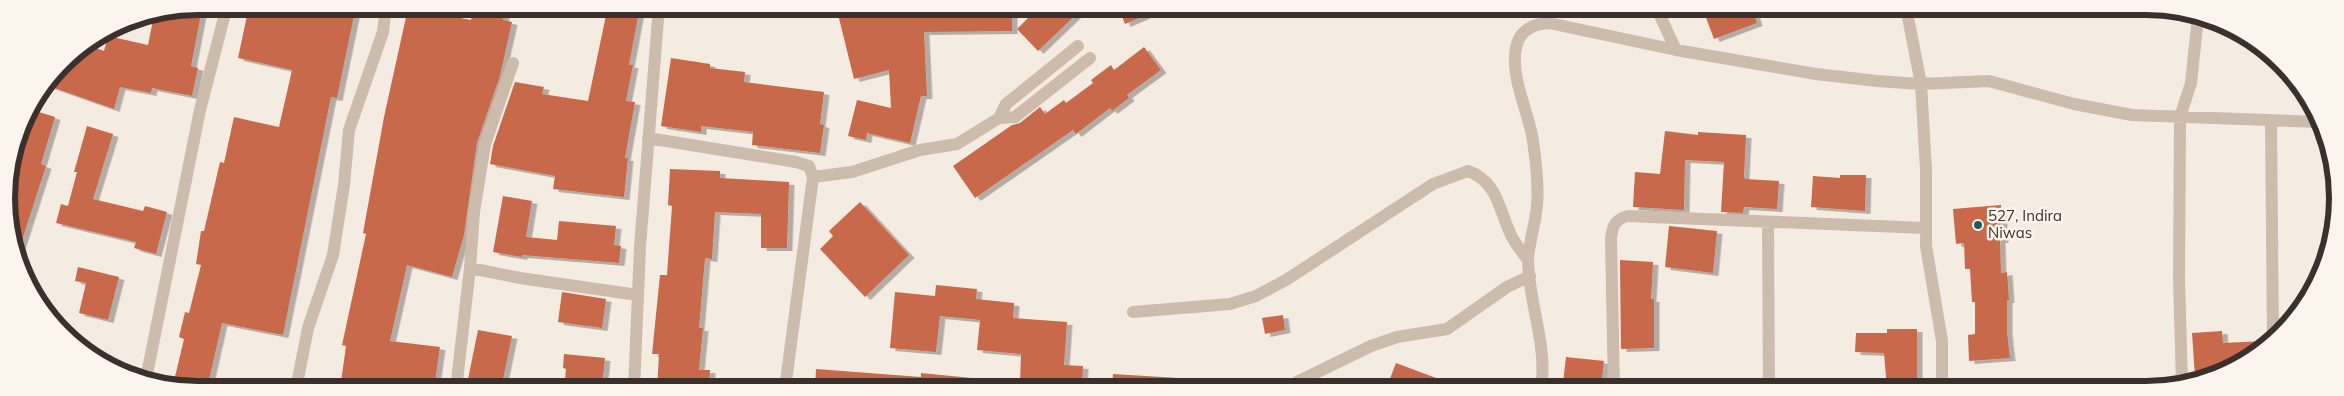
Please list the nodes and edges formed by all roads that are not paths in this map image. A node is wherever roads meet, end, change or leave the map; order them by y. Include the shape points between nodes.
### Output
1 (225, 15) edge
2 (385, 15) edge
3 (659, 15) edge
4 (1660, 15) edge
5 (1908, 15) edge
6 (2197, 22) edge
7 (1078, 46) dead end
8 (1676, 50) junction
9 (1090, 58) dead end
10 (513, 63) dead end
11 (1921, 84) junction
12 (2180, 117) junction
13 (1000, 118) junction
14 (2271, 121) junction
15 (2312, 122) edge
16 (648, 138) junction
17 (813, 177) junction
18 (1768, 222) junction
19 (1926, 228) junction
20 (1528, 260) junction
21 (470, 268) junction
22 (1530, 276) junction
23 (638, 295) junction
24 (1133, 312) dead end
25 (2273, 329) edge
26 (147, 374) edge
27 (2182, 377) edge
28 (298, 381) edge
29 (457, 381) edge
30 (634, 381) edge
31 (786, 381) edge
32 (1299, 381) edge
33 (1541, 381) edge
34 (1614, 381) edge
35 (1769, 381) edge
36 (1942, 381) edge

1 - 26 street via 195,136
2 - 28 street via 383,32 349,130 333,255 308,328
3 - 16 street
4 - 8 street
5 - 11 street
6 - 12 street via 2191,82
7 - 13 street via 1006,104
8 - 11 street via 1816,74
8 - 20 street via 1549,23 1528,28 1519,37 1516,63 1533,138 1538,203
9 - 13 street via 1015,117
10 - 21 street via 485,144 474,212
11 - 12 street via 1989,81 2132,116
11 - 19 street
12 - 14 street
12 - 27 street
13 - 17 street via 957,144 920,150 852,172
14 - 15 street
14 - 25 street
16 - 17 street via 796,162 809,166
16 - 23 street
17 - 31 street
18 - 19 street
18 - 34 street via 1628,216 1615,222 1611,240
18 - 35 street
19 - 36 street via 1926,246 1942,341
20 - 22 street
20 - 24 street via 1512,238 1491,187 1468,171 1433,184 1286,280 1256,296 1230,304
21 - 23 street
21 - 29 street
22 - 32 street via 1507,287 1447,330 1397,337
22 - 33 street via 1542,348
23 - 30 street

